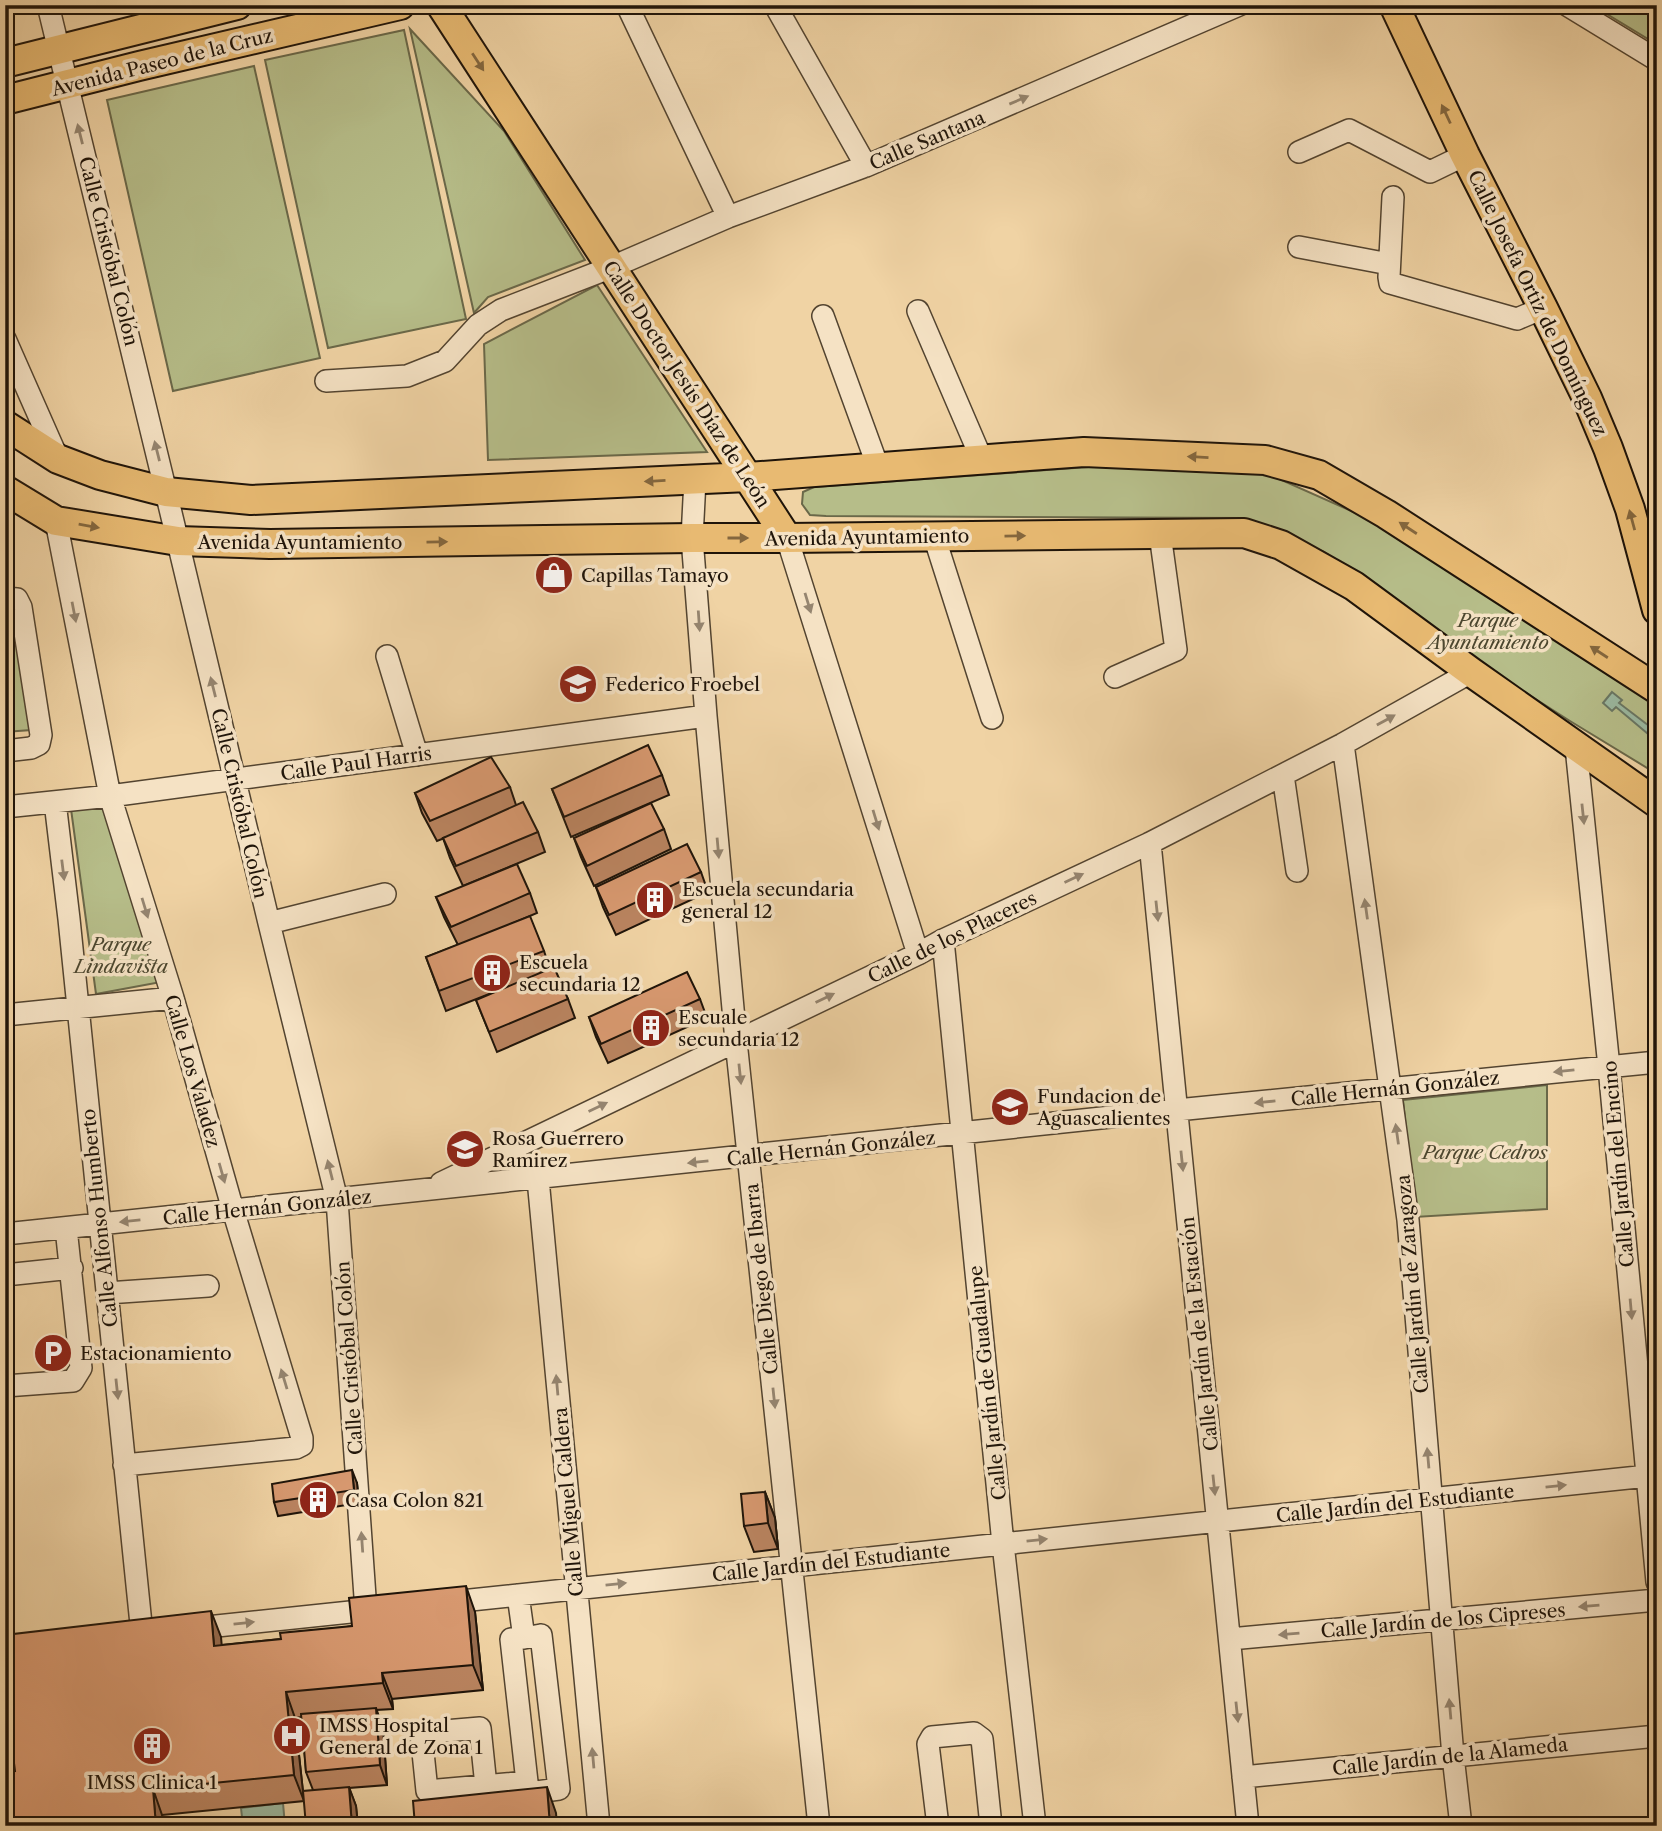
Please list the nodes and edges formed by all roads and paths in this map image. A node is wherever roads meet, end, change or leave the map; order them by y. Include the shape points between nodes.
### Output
1 (49, 5) edge
2 (237, 5) edge
3 (400, 5) edge
4 (441, 5) edge
5 (627, 5) edge
6 (775, 5) edge
7 (1240, 5) edge
8 (1394, 5) edge
9 (1567, 5) edge
10 (59, 49) junction
11 (1657, 60) edge
12 (14, 61) edge
13 (68, 84) junction
14 (17, 97) edge
15 (1299, 152) dead end
16 (1457, 159) junction
17 (866, 166) junction
18 (1393, 197) dead end
19 (728, 217) junction
20 (1299, 247) dead end
21 (1389, 264) junction
22 (612, 267) junction
23 (1544, 308) junction
24 (918, 311) dead end
25 (823, 316) dead end
26 (5, 339) edge
27 (326, 381) dead end
28 (5, 425) edge
29 (58, 459) junction
30 (982, 460) junction
31 (878, 467) junction
32 (748, 477) junction
33 (695, 480) junction
34 (5, 490) edge
35 (166, 492) junction
36 (56, 521) junction
37 (1160, 534) junction
38 (934, 537) junction
39 (692, 538) junction
40 (787, 538) junction
41 (178, 541) junction
42 (11, 598) edge
43 (1657, 610) edge
44 (387, 656) dead end
45 (1471, 672) junction
46 (1115, 677) dead end
47 (1657, 689) edge
48 (706, 716) junction
49 (992, 718) dead end
50 (1343, 744) junction
51 (1576, 747) junction
52 (5, 751) edge
53 (417, 755) junction
54 (1283, 775) junction
55 (235, 780) junction
56 (110, 796) junction
57 (55, 802) junction
58 (1657, 803) edge
59 (5, 807) edge
60 (1150, 843) junction
61 (1297, 871) dead end
62 (385, 894) dead end
63 (268, 923) junction
64 (943, 940) junction
65 (918, 954) junction
66 (173, 998) junction
67 (78, 1008) junction
68 (5, 1015) edge
69 (736, 1041) junction
70 (1657, 1062) edge
71 (1609, 1067) junction
72 (1391, 1089) junction
73 (1177, 1110) junction
74 (962, 1134) junction
75 (748, 1156) junction
76 (538, 1179) junction
77 (426, 1190) junction
78 (337, 1200) junction
79 (233, 1210) junction
80 (100, 1225) junction
81 (66, 1228) junction
82 (5, 1234) edge
83 (72, 1268) junction
84 (5, 1275) edge
85 (208, 1286) dead end
86 (107, 1293) junction
87 (5, 1386) edge
88 (124, 1465) junction
89 (1652, 1476) edge
90 (1431, 1499) junction
91 (1218, 1521) junction
92 (1003, 1544) junction
93 (792, 1566) junction
94 (1657, 1582) edge
95 (576, 1588) junction
96 (518, 1595) junction
97 (1657, 1600) edge
98 (421, 1605) edge
99 (394, 1608) edge
100 (366, 1611) junction
101 (1442, 1620) junction
102 (523, 1638) junction
103 (1230, 1639) junction
104 (1657, 1736) edge
105 (1453, 1756) junction
106 (1243, 1777) junction
107 (527, 1782) junction
108 (486, 1786) dead end
109 (599, 1826) edge
110 (818, 1826) edge
111 (938, 1826) edge
112 (991, 1826) edge
113 (1035, 1826) edge
114 (1248, 1826) edge
115 (1461, 1826) edge

1 - 10 street, Calle Cristóbal Colón
2 - 10 main road, Avenida Paseo de la Cruz
3 - 13 main road, Avenida Paseo de la Cruz
4 -> 22 main road, Calle Doctor Jesús Díaz de León
5 - 19 street
6 - 17 street
17 -> 7 street, Calle Santana
16 -> 8 main road, Calle Josefa Ortiz de Domínguez
9 - 11 street
10 - 12 main road, Avenida Paseo de la Cruz
10 - 13 street, Calle Cristóbal Colón
13 - 14 main road, Avenida Paseo de la Cruz
35 -> 13 street, Calle Cristóbal Colón
15 - 16 street via 1349,130 1430,172
16 - 23 main road, Calle Josefa Ortiz de Domínguez
17 - 19 street, Calle Santana
18 - 21 street
19 - 22 street, Calle Santana
20 - 21 street
21 - 23 street via 1390,283 1397,286 1517,319
22 - 27 street, Calle Santana via 501,310 478,325 445,361 407,376
22 - 32 main road, Calle Doctor Jesús Díaz de León
43 -> 23 main road, Calle Josefa Ortiz de Domínguez via 1608,448
24 - 30 street
25 - 31 street
26 - 29 street
28 - 29 main road
29 - 35 main road
30 - 31 main road
47 -> 30 main road via 1319,475 1265,460 1084,452
31 - 32 main road
32 - 33 main road
32 - 40 main road, Calle Doctor Jesús Díaz de León
33 -> 35 main road via 251,500
33 - 39 street, Calle Diego de Ibarra
34 - 36 main road, Avenida Ayuntamiento
35 - 41 street, Calle Cristóbal Colón
36 -> 41 main road, Avenida Ayuntamiento
36 -> 56 street, Calle Los Valadez
38 -> 37 main road, Avenida Ayuntamiento
37 - 45 main road, Avenida Ayuntamiento via 1244,533 1281,545 1354,586
37 - 46 street via 1176,650
38 - 40 main road, Avenida Ayuntamiento
38 - 49 street
39 -> 40 main road, Avenida Ayuntamiento
41 -> 39 main road, Avenida Ayuntamiento via 270,544
39 -> 48 street, Calle Diego de Ibarra
40 -> 65 street, Calle Doctor Jesús Díaz de León
55 -> 41 street, Calle Cristóbal Colón
42 - 52 street via 21,607 41,735 39,744 31,748
44 - 53 street
50 -> 45 street, Calle de los Placeres
45 - 51 main road, Avenida Ayuntamiento
48 - 53 street, Calle Paul Harris
48 -> 69 street, Calle Diego de Ibarra
50 - 54 street, Calle de los Placeres
72 -> 50 street, Calle Jardín de Zaragoza
51 - 58 main road, Avenida Ayuntamiento
51 -> 71 street, Calle Jardín del Encino
53 - 55 street, Calle Paul Harris
54 - 60 street, Calle de los Placeres
54 - 61 street
55 - 56 street, Calle Paul Harris
55 - 63 street, Calle Cristóbal Colón
56 - 57 street, Calle Paul Harris
56 -> 66 street, Calle Los Valadez
57 - 59 street, Calle Paul Harris
57 -> 67 street, Calle Alfonso Humberto
64 -> 60 street, Calle de los Placeres
60 -> 73 street, Calle Jardín de la Estación
62 - 63 street
78 -> 63 street, Calle Cristóbal Colón
64 - 65 street, Calle de los Placeres
64 - 74 street, Calle Jardín de Guadalupe
69 -> 65 street, Calle de los Placeres
66 - 67 street
66 -> 79 street, Calle Los Valadez
67 - 68 street
67 - 80 street, Calle Alfonso Humberto
69 -> 75 street, Calle Diego de Ibarra
77 -> 69 street, Calle de los Placeres
70 - 71 street, Calle Hernán González
71 -> 72 street, Calle Hernán González
71 -> 89 street, Calle Jardín del Encino
72 -> 73 street, Calle Hernán González
90 -> 72 street, Calle Jardín de Zaragoza via 1408,1220
73 - 74 street, Calle Hernán González
73 -> 91 street, Calle Jardín de la Estación
74 - 75 street, Calle Hernán González
74 - 92 street, Calle Jardín de Guadalupe
75 -> 76 street, Calle Hernán González
75 -> 93 street, Calle Diego de Ibarra
76 - 77 street, Calle Hernán González
95 -> 76 street, Calle Miguel Caldera
77 - 78 street, Calle Hernán González
78 - 79 street, Calle Hernán González
100 -> 78 street, Calle Cristóbal Colón
79 -> 80 street, Calle Hernán González
88 -> 79 street, Calle Los Valadez via 302,1445
80 - 81 street, Calle Hernán González
80 - 86 street, Calle Alfonso Humberto
81 - 82 street, Calle Hernán González
81 - 83 street
83 - 84 street
83 - 87 street via 81,1368 73,1381
85 - 86 street
86 -> 88 street, Calle Alfonso Humberto
88 -> 100 street, Calle Alfonso Humberto via 148,1633
90 -> 89 street, Calle Jardín del Estudiante
89 - 94 street, Calle Jardín del Encino
90 - 91 street, Calle Jardín del Estudiante
90 - 101 street, Calle Jardín de Zaragoza
92 -> 91 street, Calle Jardín del Estudiante
91 - 103 street, Calle Jardín de la Estación
92 - 93 street, Calle Jardín del Estudiante
92 - 113 street, Calle Jardín de Guadalupe
95 -> 93 street, Calle Jardín del Estudiante
93 - 110 street, Calle Diego de Ibarra
95 - 96 street, Calle Jardín del Estudiante
109 -> 95 street, Calle Miguel Caldera
96 - 98 street, Calle Jardín del Estudiante
96 - 102 street
97 -> 101 street, Calle Jardín de los Cipreses
99 - 100 street
101 -> 103 street, Calle Jardín de los Cipreses
105 -> 101 street, Calle Jardín de Zaragoza
102 - 107 street via 511,1639
102 - 107 street via 541,1635 559,1789 528,1793
103 -> 106 street, Calle Jardín de la Estación
104 - 105 street, Calle Jardín de la Alameda
105 - 106 street, Calle Jardín de la Alameda
105 - 115 street, Calle Jardín de Zaragoza
106 - 114 street, Calle Jardín de la Estación
107 - 108 street
111 - 112 street via 928,1744 932,1737 974,1732 982,1739

